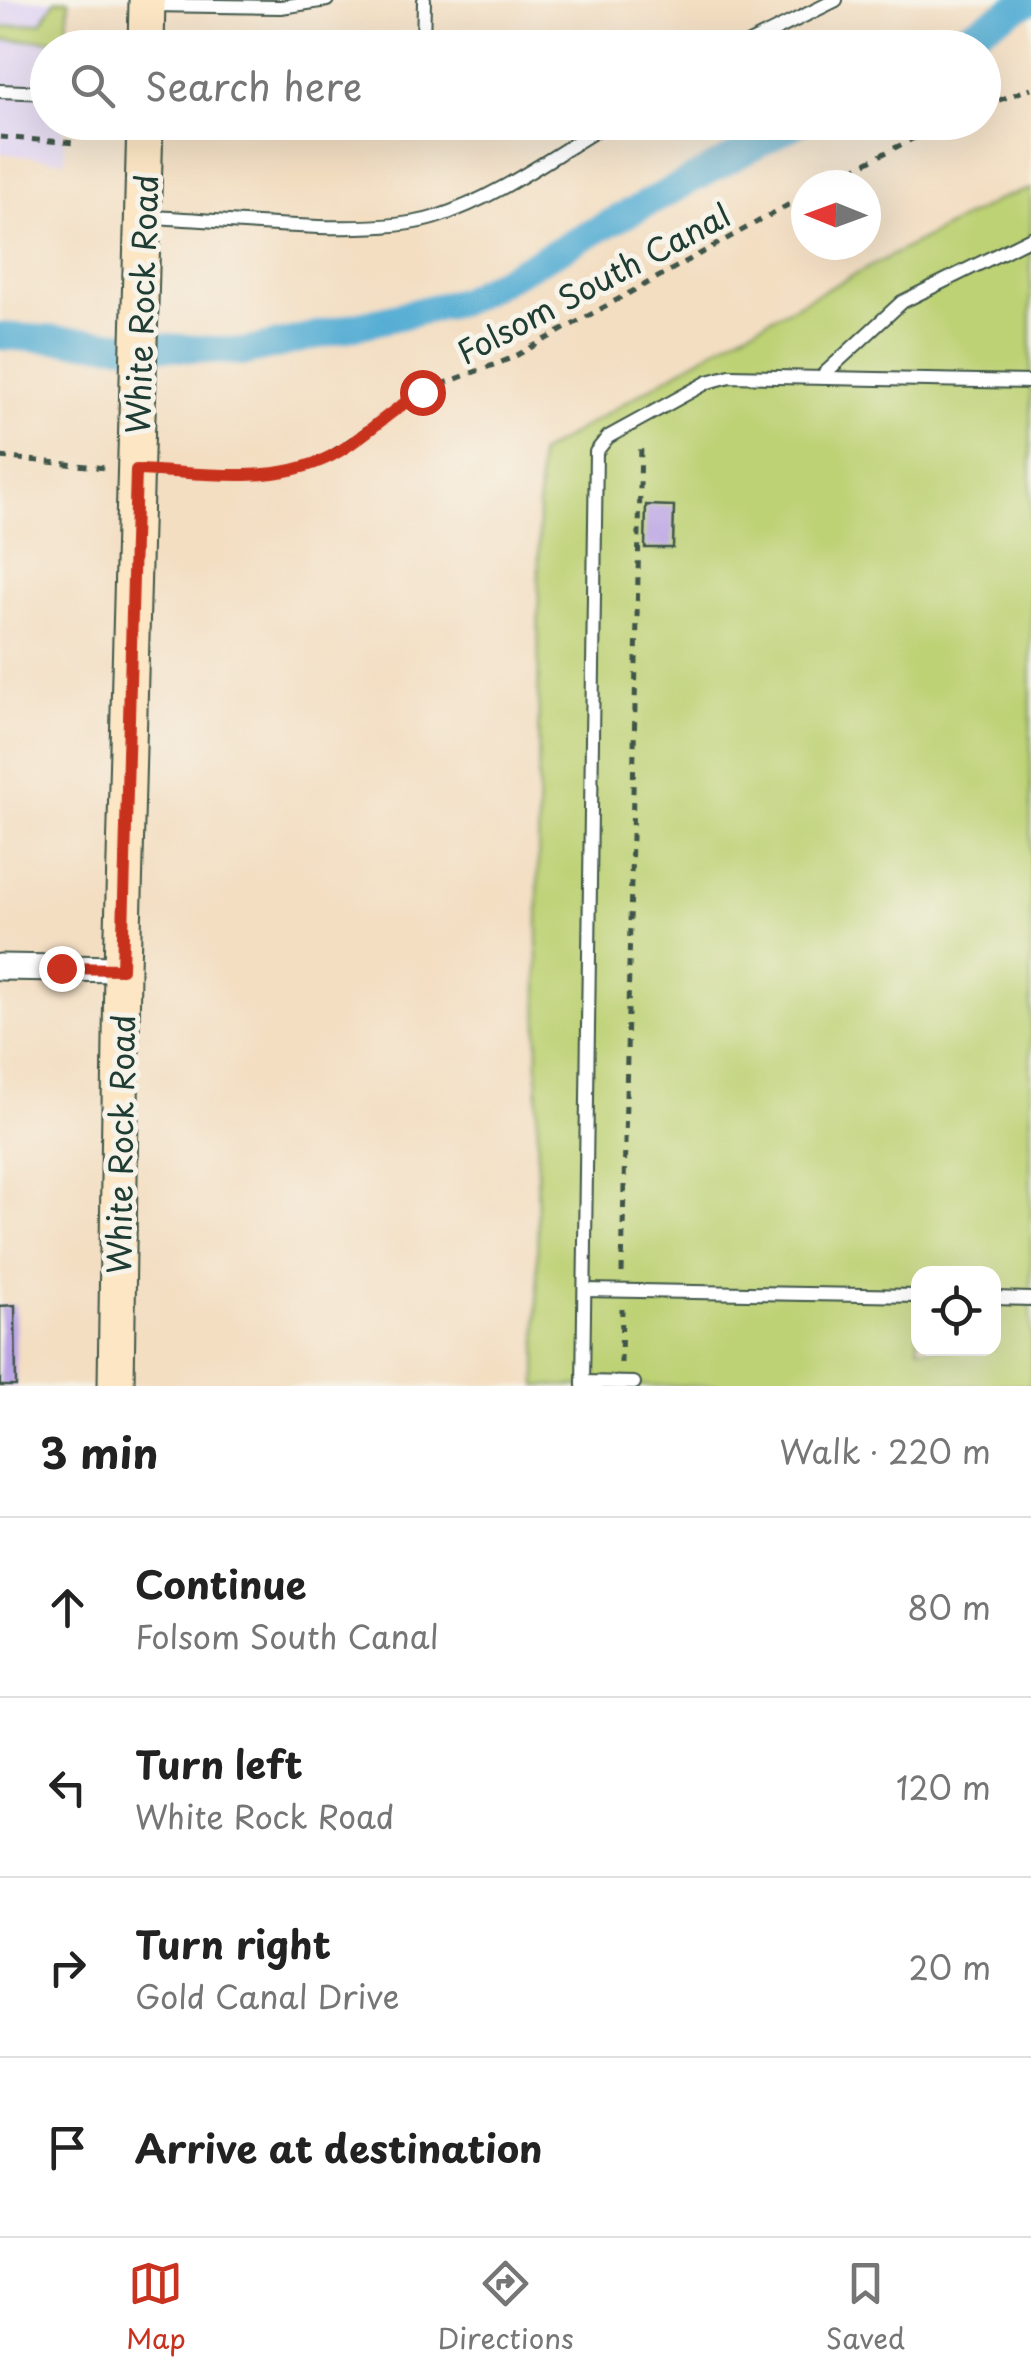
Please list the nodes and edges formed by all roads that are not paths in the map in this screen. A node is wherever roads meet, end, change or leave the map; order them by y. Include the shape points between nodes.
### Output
1 (328, 0) edge
2 (424, 0) edge
3 (836, 0) edge
4 (147, 2) edge
5 (236, 3) edge
6 (146, 30) edge
7 (424, 30) edge
8 (775, 30) edge
9 (0, 91) edge
10 (30, 92) edge
11 (145, 140) edge
12 (579, 140) edge
13 (144, 231) junction
14 (1031, 238) edge
15 (822, 376) junction
16 (1031, 382) edge
17 (0, 967) edge
18 (122, 969) junction
19 (584, 1290) junction
20 (911, 1296) edge
21 (1001, 1298) edge
22 (1031, 1299) edge
23 (627, 1383) road end
24 (583, 1384) edge
25 (116, 1386) edge

1 - 5 lane via 281,7
2 - 7 lane
3 - 8 lane
4 - 5 lane
4 - 6 main road
9 - 10 lane
11 - 13 main road, White Rock Road
12 - 13 lane via 433,218 392,226
13 - 18 main road, White Rock Road
14 - 15 lane via 902,302
15 - 16 lane
15 - 19 lane via 719,378 608,438 596,452
17 - 18 street
18 - 25 main road, White Rock Road
19 - 20 lane
19 - 24 lane
21 - 22 lane
23 - 24 lane

